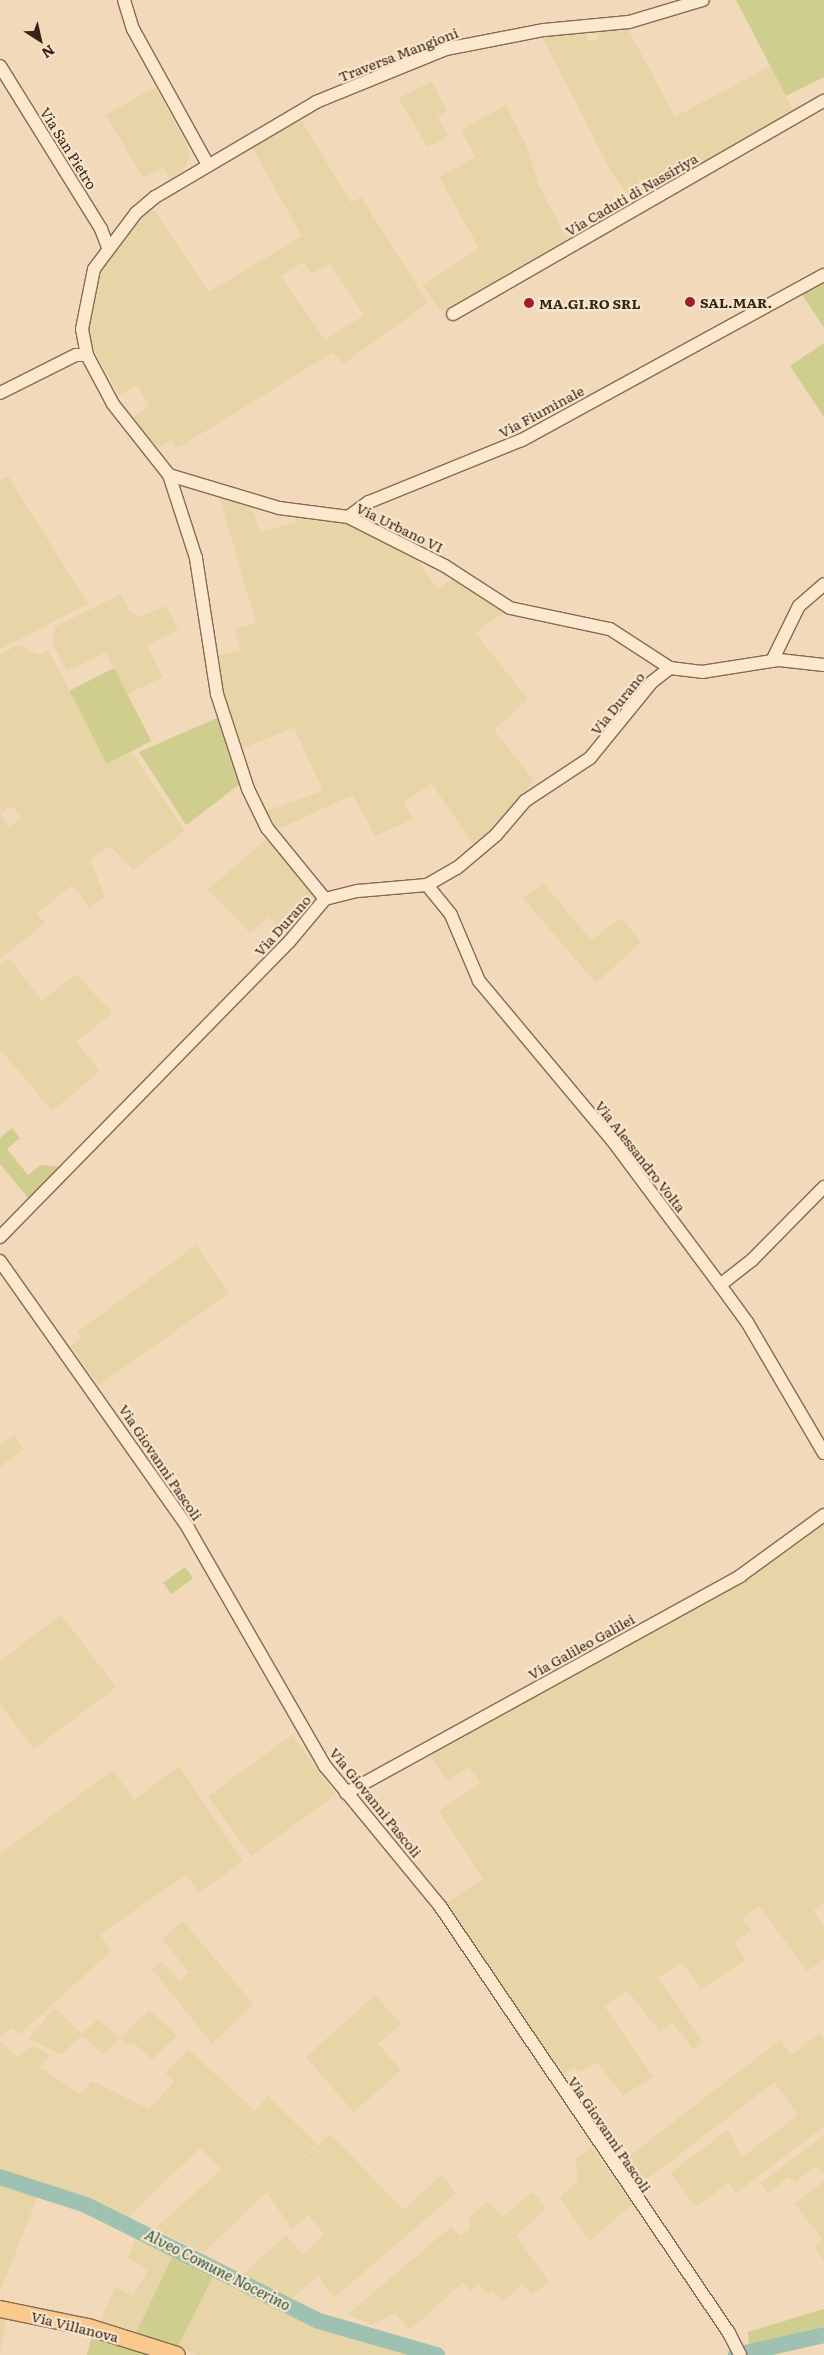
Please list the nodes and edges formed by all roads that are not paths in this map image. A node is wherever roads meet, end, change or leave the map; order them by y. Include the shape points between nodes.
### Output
1 (124, 0) edge
2 (703, 0) edge
3 (0, 66) edge
4 (824, 101) edge
5 (207, 163) junction
6 (108, 247) junction
7 (824, 275) edge
8 (453, 314) dead end
9 (87, 354) junction
10 (0, 393) edge
11 (169, 475) junction
12 (348, 517) junction
13 (824, 584) edge
14 (772, 661) junction
15 (824, 665) edge
16 (670, 668) junction
17 (427, 885) junction
18 (324, 899) junction
19 (824, 1187) edge
20 (0, 1237) edge
21 (0, 1261) edge
22 (720, 1285) junction
23 (824, 1453) edge
24 (824, 1515) edge
25 (346, 1793) junction
26 (0, 2309) edge
27 (738, 2350) edge
28 (177, 2355) edge

1 - 5 street via 133,29
2 - 5 street, Traversa Mangioni via 629,22 544,30 446,49 316,102
3 - 6 street, Via San Pietro via 101,229
4 - 8 street, Via Caduti di Nassiriya
5 - 6 street, Traversa Mangioni via 136,212
6 - 9 street via 94,269 84,306 82,329
7 - 12 street, Via Fiuminale via 522,440 369,502
9 - 10 street via 76,355
9 - 11 street via 113,404
11 - 12 street, Via Urbano VI via 279,508
11 - 18 street via 196,558 217,694 248,789 267,828
12 - 16 street, Via Urbano VI via 445,566 510,608 610,629
13 - 14 street via 799,606
14 - 15 street, Via Urbano VI
14 - 16 street, Via Urbano VI via 702,672
16 - 17 street, Via Durano via 652,682 590,758 525,801 471,858
17 - 18 street, Via Durano via 358,891
17 - 22 street, Via Alessandro Volta via 451,915 479,981 612,1140
18 - 20 street, Via Durano via 289,942
19 - 22 street via 752,1260
21 - 25 street, Via Giovanni Pascoli via 188,1528 297,1724
22 - 23 street, Via Alessandro Volta
24 - 25 street, Via Galileo Galilei via 740,1576
25 - 27 street, Via Giovanni Pascoli via 440,1906
26 - 28 main road, Via Villanova via 88,2327

